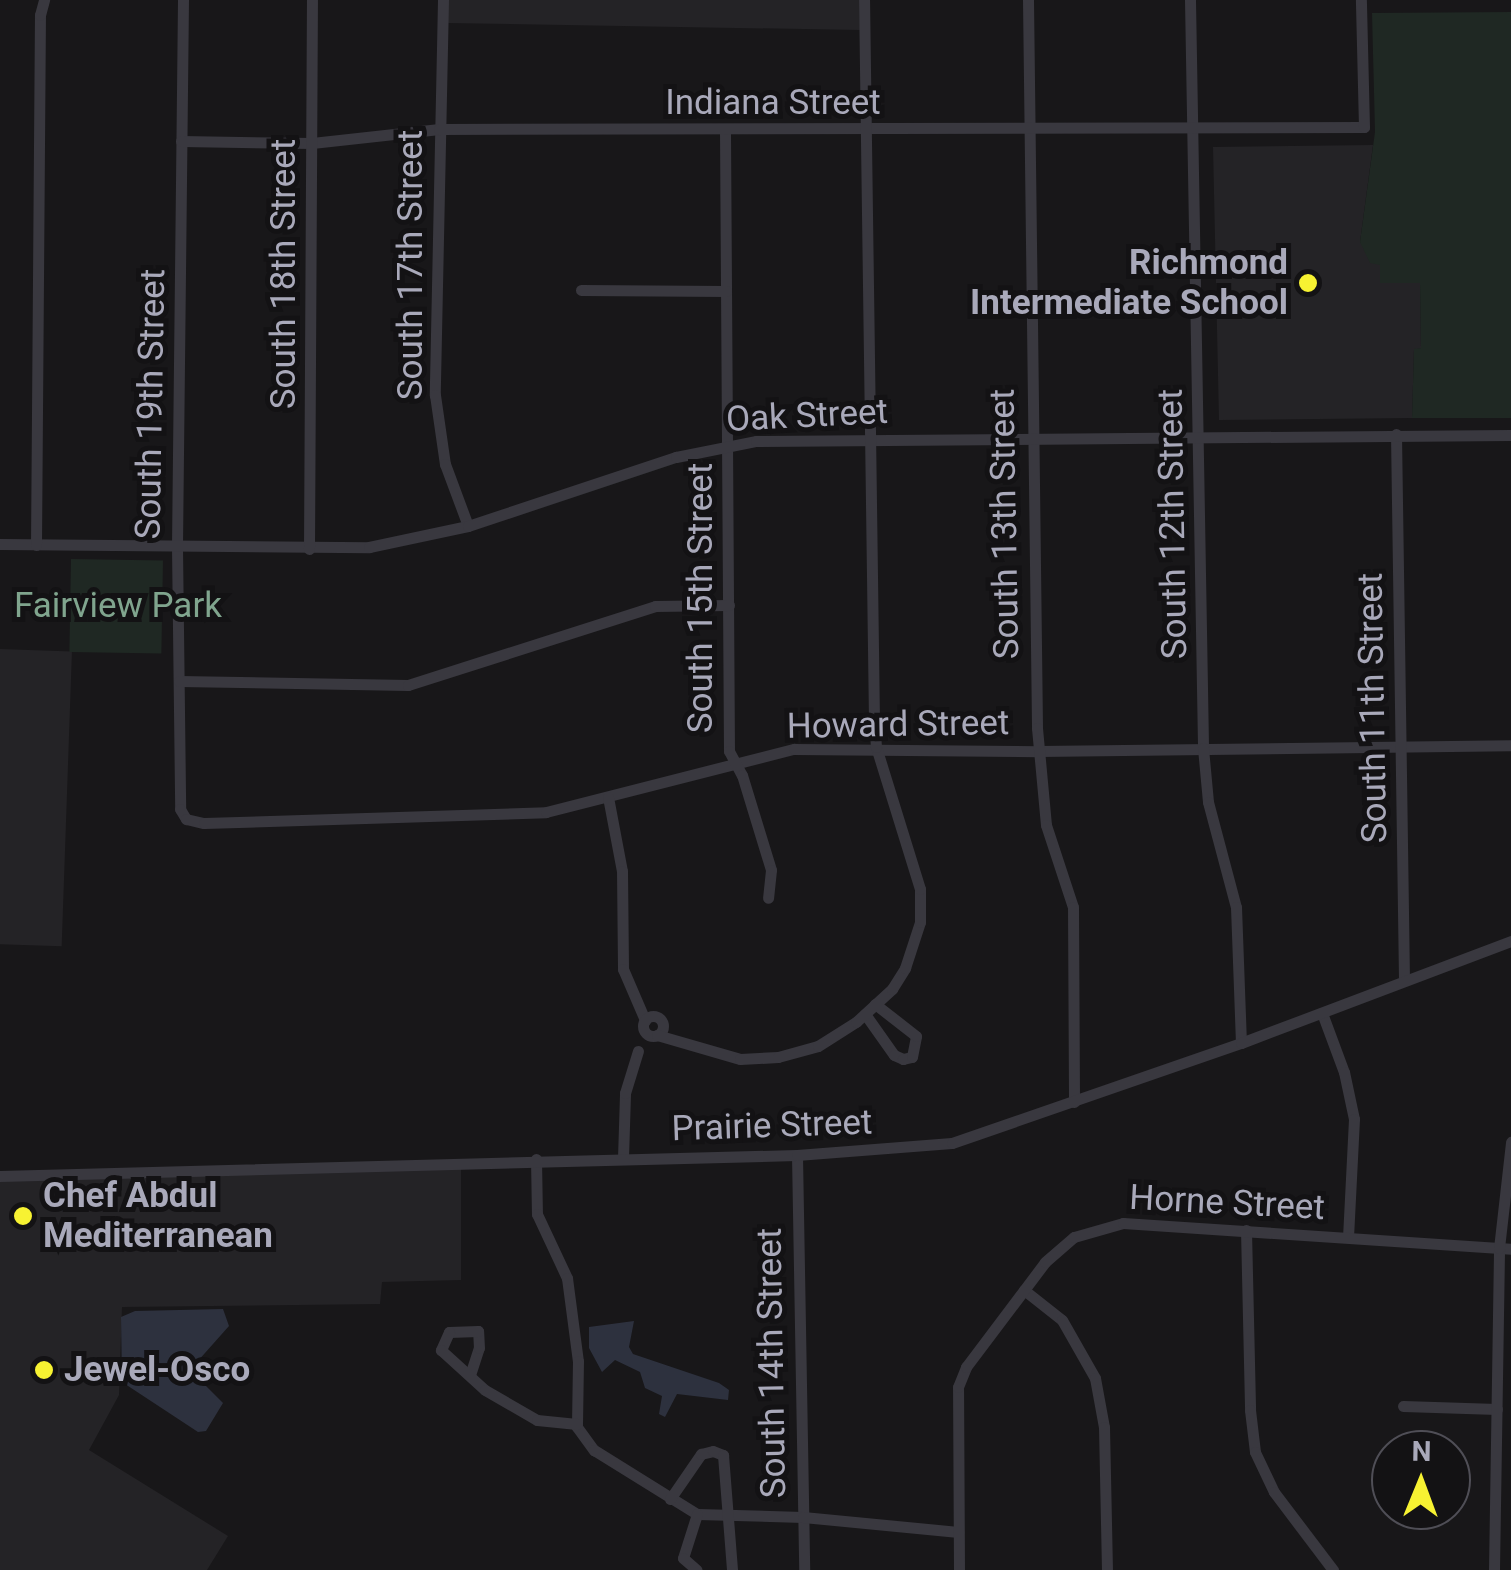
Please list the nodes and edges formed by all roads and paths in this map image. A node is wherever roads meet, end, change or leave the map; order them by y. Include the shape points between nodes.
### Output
1 (44, 0) edge
2 (183, 0) edge
3 (312, 0) edge
4 (443, 0) edge
5 (864, 0) edge
6 (1028, 0) edge
7 (1190, 0) edge
8 (1361, 0) edge
9 (1029, 128) junction
10 (1193, 128) junction
11 (439, 129) junction
12 (865, 130) junction
13 (725, 132) junction
14 (182, 141) junction
15 (312, 143) junction
16 (581, 290) dead end
17 (726, 291) junction
18 (1396, 434) junction
19 (1200, 436) junction
20 (1511, 436) edge
21 (1030, 437) junction
22 (868, 438) junction
23 (728, 444) junction
24 (468, 526) junction
25 (0, 544) edge
26 (36, 544) junction
27 (176, 547) junction
28 (310, 549) junction
29 (728, 605) junction
30 (178, 681) junction
31 (1402, 746) junction
32 (1511, 746) edge
33 (876, 747) junction
34 (1203, 748) junction
35 (1039, 751) junction
36 (736, 763) junction
37 (608, 796) junction
38 (180, 809) joint
39 (768, 898) dead end
40 (1511, 941) edge
41 (1404, 982) junction
42 (870, 1009) junction
43 (1322, 1013) junction
44 (653, 1026) junction
45 (1241, 1043) junction
46 (1074, 1102) junction
47 (1511, 1142) edge
48 (797, 1155) junction
49 (622, 1158) junction
50 (536, 1159) junction
51 (0, 1176) edge
52 (1246, 1230) junction
53 (1348, 1238) junction
54 (1505, 1249) edge
55 (1024, 1290) junction
56 (470, 1375) dead end
57 (1404, 1406) dead end
58 (1497, 1409) junction
59 (577, 1424) junction
60 (670, 1500) junction
61 (697, 1514) junction
62 (803, 1517) junction
63 (726, 1518) junction
64 (958, 1532) junction
65 (698, 1570) edge
66 (732, 1570) edge
67 (804, 1570) edge
68 (958, 1570) edge
69 (1107, 1570) edge
70 (1334, 1570) edge
71 (1494, 1570) edge

1 - 26 street
2 - 14 street, South 19th Street
3 - 15 street, South 18th Street
4 - 11 street, South 17th Street
5 - 12 street
6 - 9 street, South 13th Street
7 - 10 street, South 12th Street
8 - 10 street, Indiana Street via 1364,125
9 - 10 street, Indiana Street
9 - 12 street, Indiana Street
9 - 21 street, South 13th Street
10 - 19 street, South 12th Street
11 - 13 street, Indiana Street
11 - 15 street, Indiana Street
11 - 24 street, South 17th Street via 435,396 446,464
12 - 13 street, Indiana Street
12 - 22 street
13 - 17 street, South 15th Street
14 - 15 street, Indiana Street
14 - 27 street, South 19th Street
15 - 28 street, South 18th Street
16 - 17 street
17 - 23 street, South 15th Street
18 - 19 street, Oak Street
18 - 20 street, Oak Street
18 - 31 street, South 11th Street
19 - 21 street, Oak Street
19 - 34 street, South 12th Street
21 - 22 street, Oak Street
21 - 35 street, South 13th Street
22 - 23 street, Oak Street
22 - 33 street
23 - 24 street, Oak Street
23 - 29 street, South 15th Street
24 - 28 street, Oak Street via 398,542
25 - 26 street, Oak Street
26 - 27 street, Oak Street
27 - 28 street, Oak Street
27 - 30 street, South 19th Street
29 - 30 street via 655,606 408,685
29 - 36 street, South 15th Street via 729,752
30 - 38 street, South 19th Street
31 - 32 street, Howard Street
31 - 34 street, Howard Street
31 - 41 street, South 11th Street
33 - 35 street, Howard Street
33 - 36 street, Howard Street via 794,749
33 - 42 street via 916,870 921,908 905,968
34 - 35 street, Howard Street
34 - 45 street, South 12th Street via 1208,802 1236,906
35 - 46 street, South 13th Street via 1046,825 1073,907
36 - 37 street, Howard Street
36 - 39 street, South 15th Street via 772,870
37 - 38 street, Howard Street via 546,812 204,823 186,819
37 - 44 street via 622,871 622,955
40 - 41 street, Prairie Street
41 - 43 street, Prairie Street
42 - 42 street via 894,1055 912,1057 916,1036
42 - 44 street via 818,1046 778,1057 740,1059
43 - 45 street, Prairie Street
43 - 53 street via 1354,1119
44 - 49 street via 625,1093
45 - 46 street, Prairie Street
46 - 48 street, Prairie Street via 952,1144
47 - 54 street
48 - 49 street, Prairie Street
48 - 62 street, South 14th Street
49 - 50 street, Prairie Street
50 - 51 street, Prairie Street
50 - 59 street via 537,1214 567,1278 578,1361
52 - 53 street, Horne Street
52 - 55 street, Horne Street via 1106,1225 1059,1248
52 - 70 street via 1255,1452 1274,1492
53 - 54 street, Horne Street
54 - 58 street
55 - 64 street, Horne Street via 958,1387
55 - 69 street via 1075,1338 1098,1389
56 - 59 street via 537,1420
57 - 58 street
58 - 71 street
59 - 60 street via 594,1450
60 - 61 street
60 - 63 street via 700,1454 713,1450 723,1455
61 - 63 street
61 - 65 street via 682,1558
62 - 63 street
62 - 64 street
62 - 67 street, South 14th Street
63 - 66 street
64 - 68 street, Horne Street

